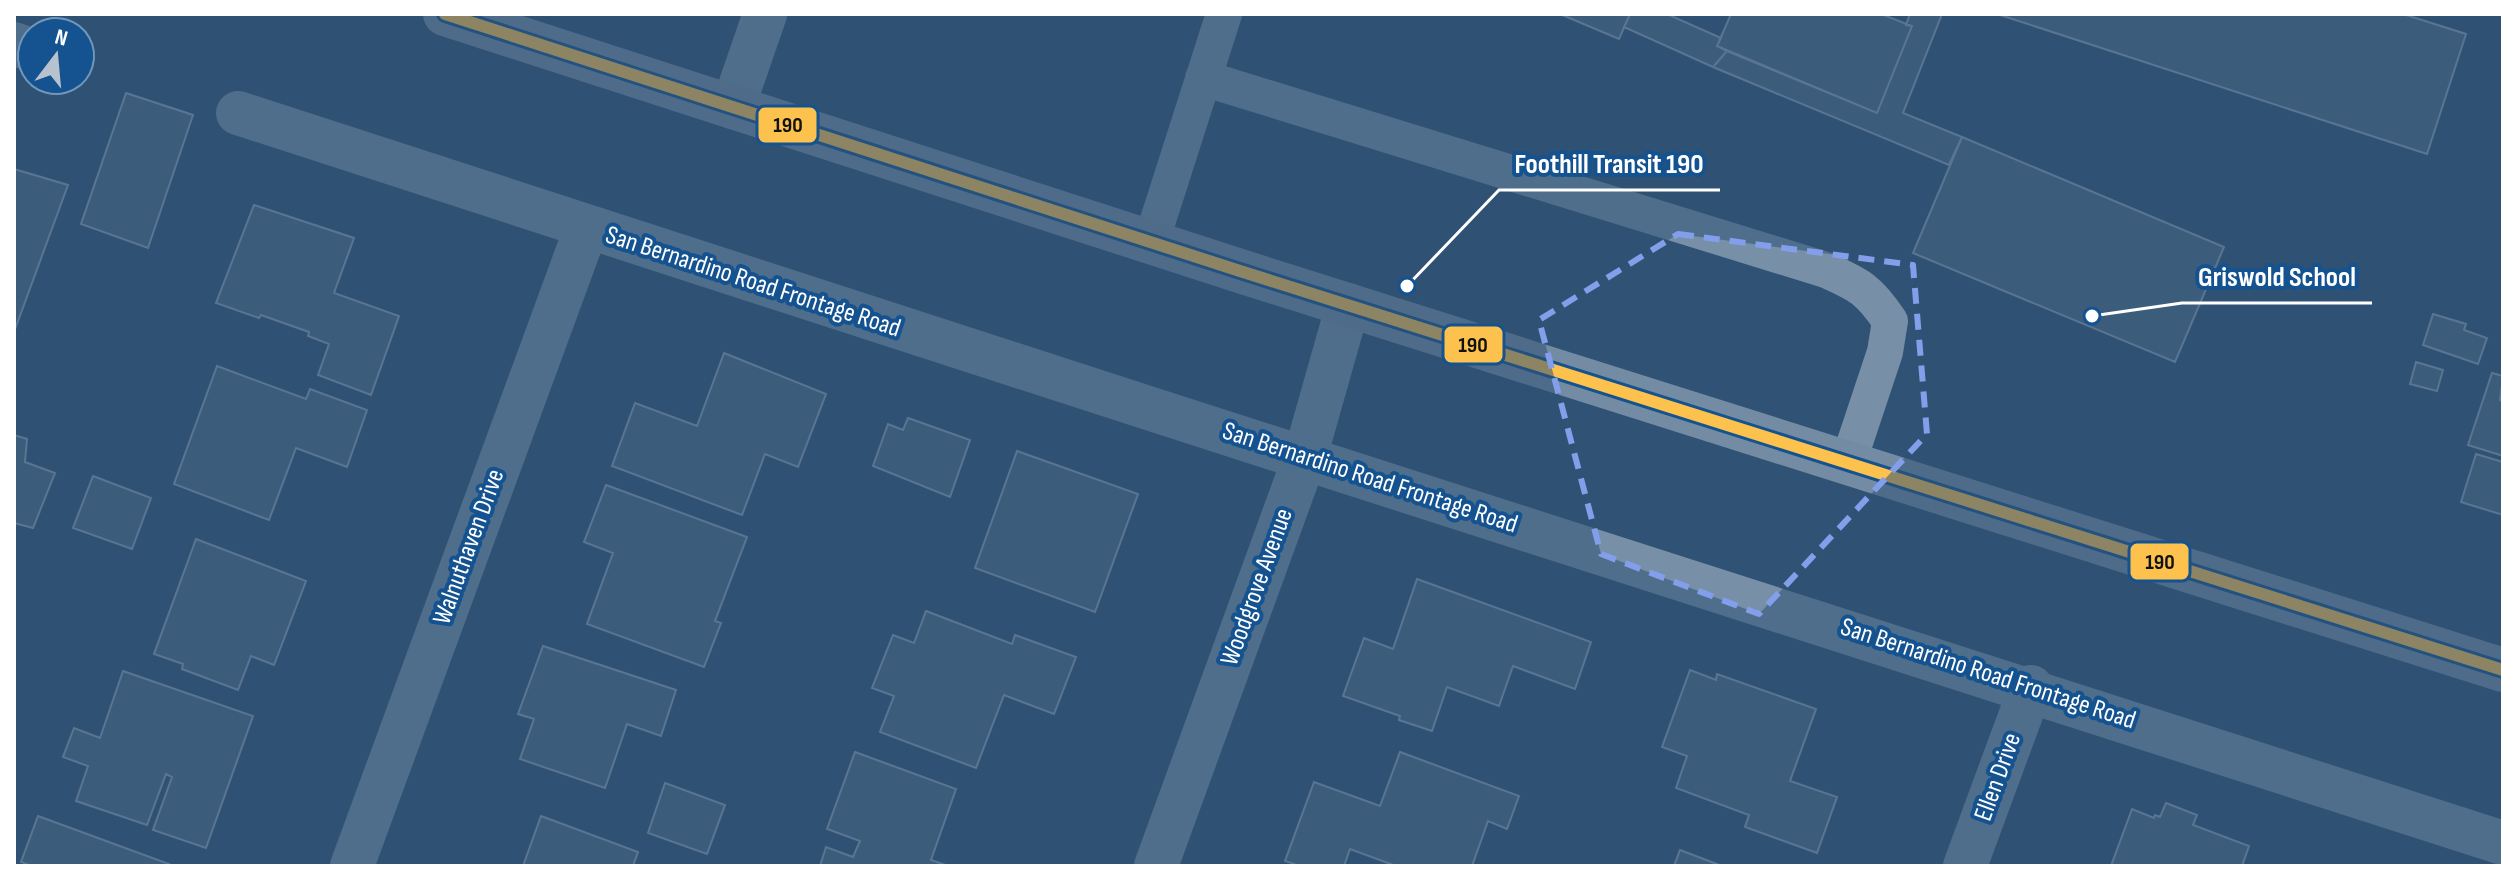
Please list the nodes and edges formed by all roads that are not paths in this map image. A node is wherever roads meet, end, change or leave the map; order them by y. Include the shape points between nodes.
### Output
1 (445, 14) edge
2 (765, 14) edge
3 (1224, 14) edge
4 (1203, 78) junction
5 (733, 107) junction
6 (238, 113) dead end
7 (586, 229) junction
8 (1151, 242) junction
9 (1348, 305) junction
10 (1305, 457) junction
11 (1848, 463) junction
12 (2503, 670) edge
13 (2031, 687) junction
14 (2503, 843) edge
15 (352, 866) edge
16 (1156, 866) edge
17 (1965, 866) edge

1 - 5 street
2 - 5 street
3 - 4 lane
4 - 8 lane
4 - 11 lane via 1853,282 1873,296 1890,321
5 - 8 street
6 - 7 street, San Bernardino Road Frontage Road
7 - 10 street, San Bernardino Road Frontage Road
7 - 15 street, Walnuthaven Drive
8 - 9 street
9 - 10 street, Woodgrove Avenue
9 - 11 street
10 - 13 street, San Bernardino Road Frontage Road
10 - 16 street, Woodgrove Avenue
11 - 12 street
13 - 14 street, San Bernardino Road Frontage Road
13 - 17 street, Ellen Drive

